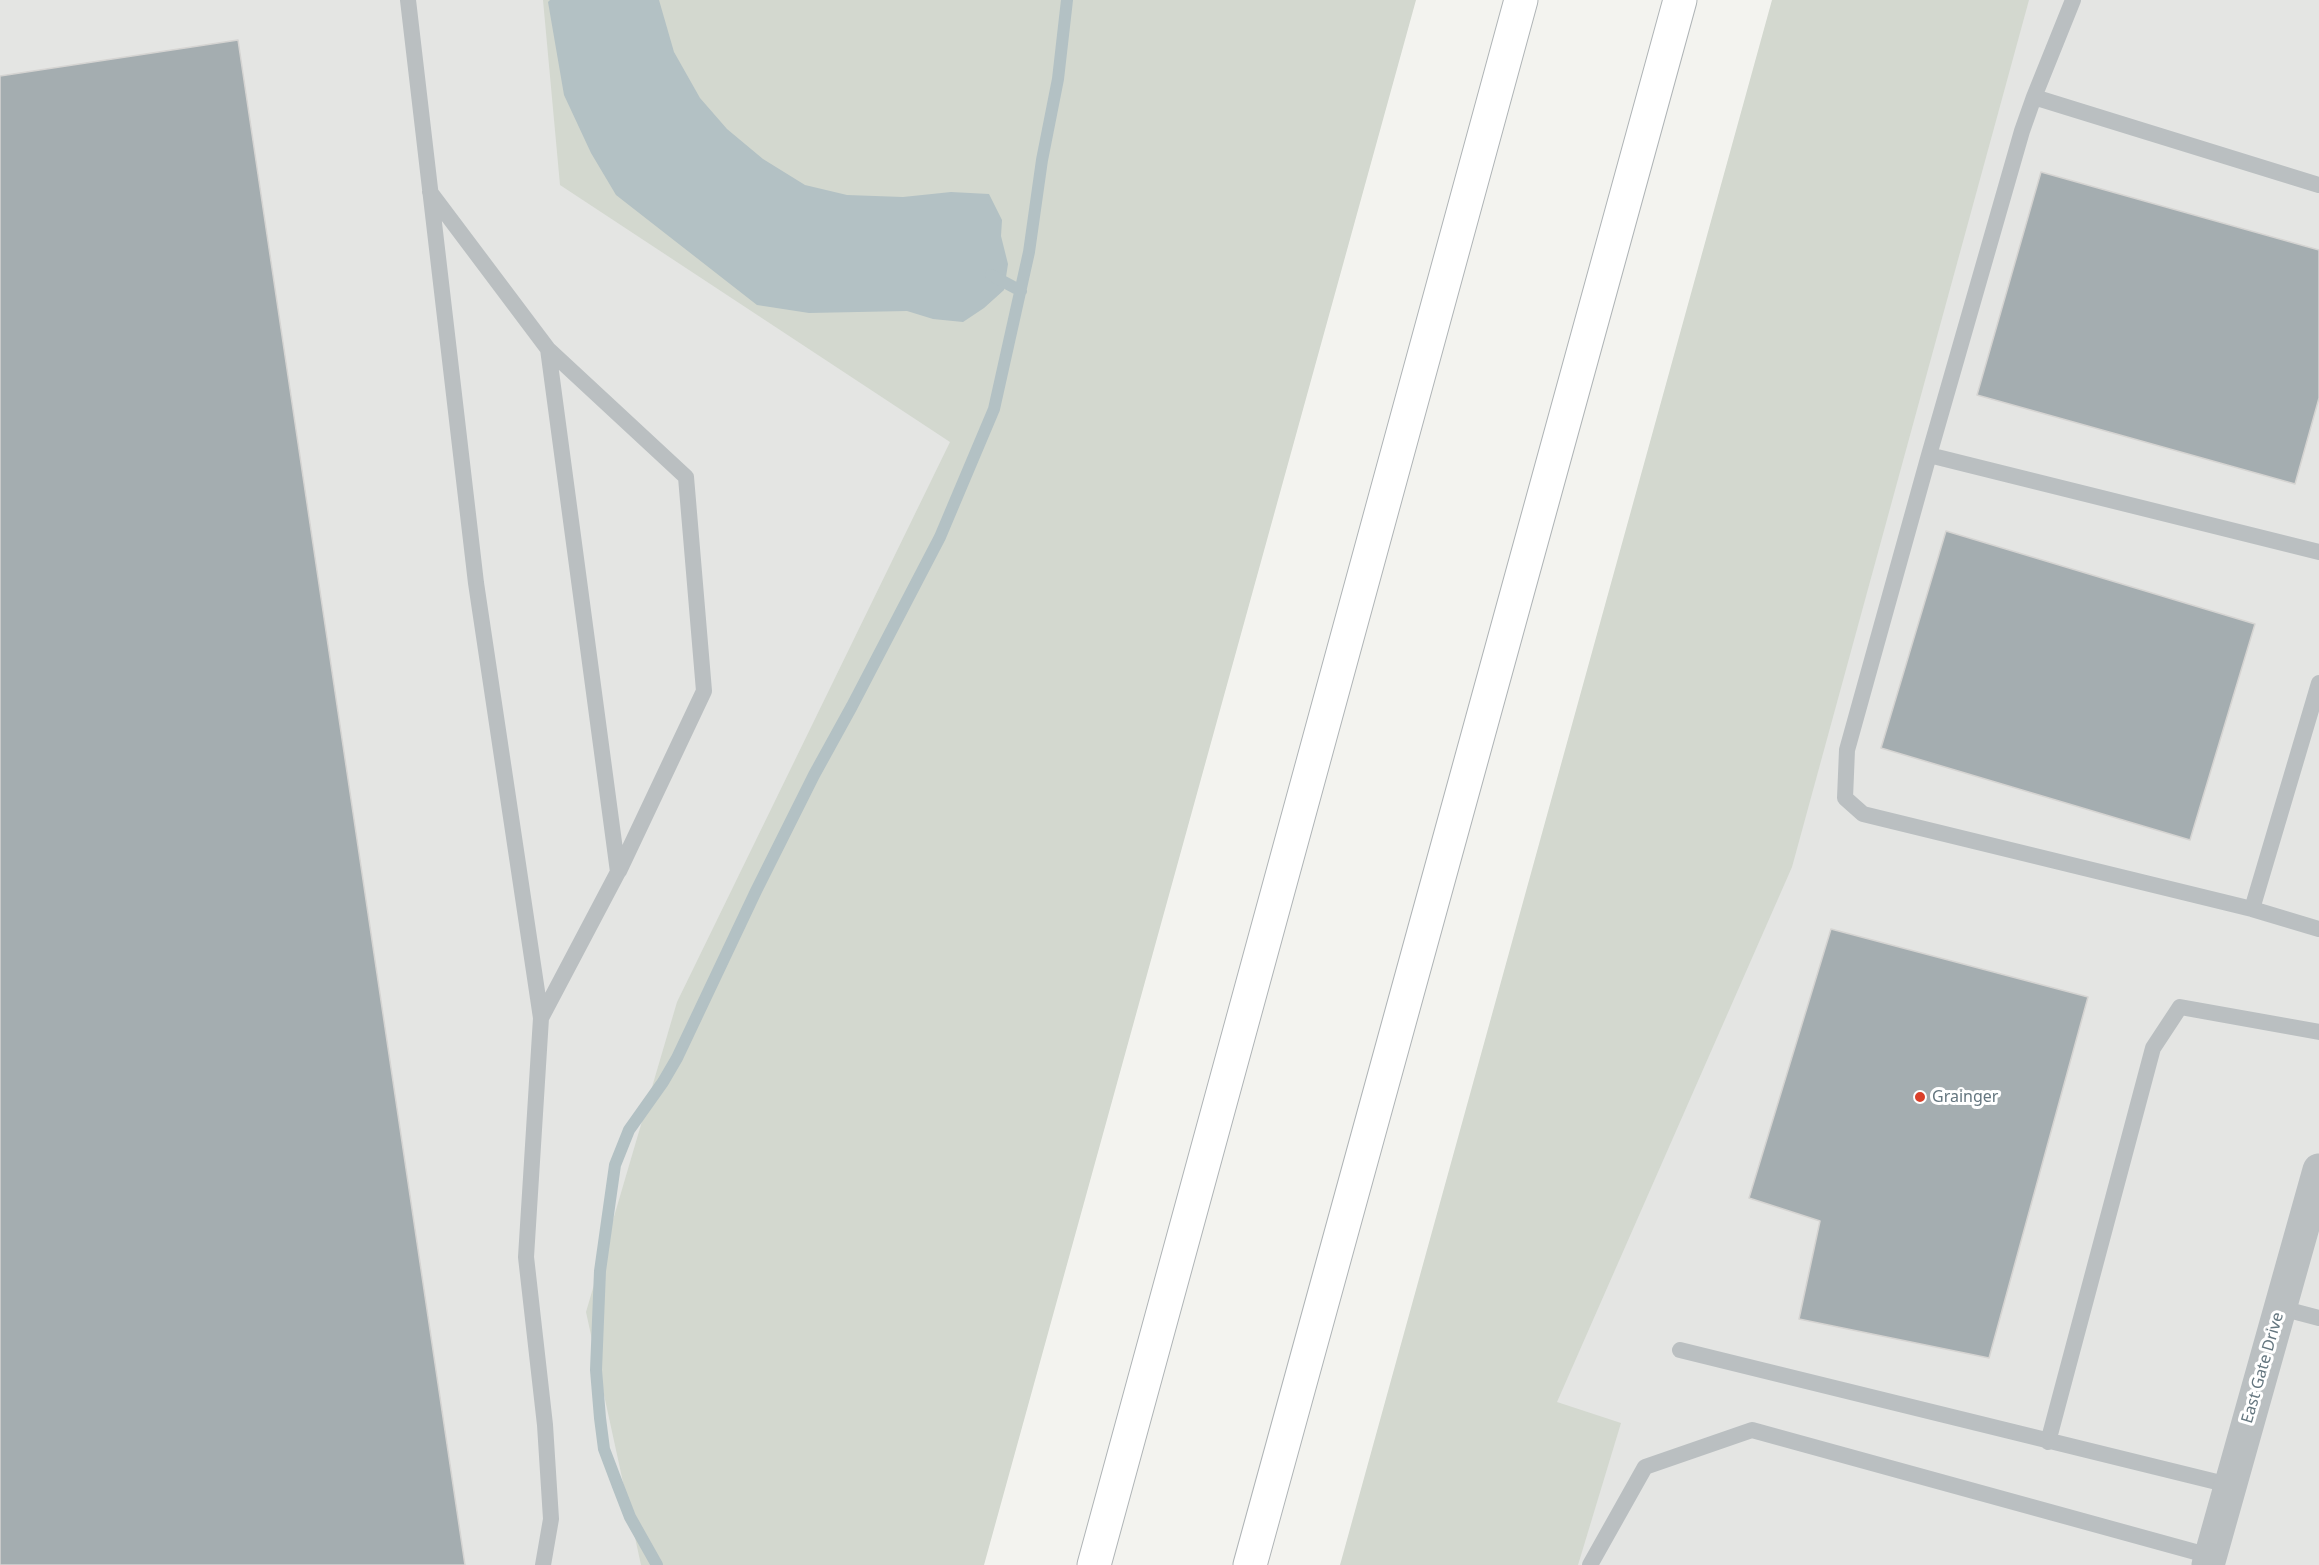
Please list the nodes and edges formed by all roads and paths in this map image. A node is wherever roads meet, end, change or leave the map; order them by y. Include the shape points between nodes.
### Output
1 (408, 0) edge
2 (1521, 0) edge
3 (1680, 0) edge
4 (2073, 0) edge
5 (2034, 97) junction
6 (2319, 185) edge
7 (430, 191) junction
8 (548, 349) junction
9 (1929, 455) junction
10 (2319, 552) edge
11 (2319, 683) edge
12 (618, 872) junction
13 (2252, 909) junction
14 (2319, 929) edge
15 (541, 1018) junction
16 (2319, 1032) edge
17 (2319, 1170) edge
18 (2281, 1308) junction
19 (2319, 1318) edge
20 (1680, 1350) dead end
21 (2048, 1442) junction
22 (2229, 1485) junction
23 (2209, 1561) edge
24 (543, 1565) edge
25 (1094, 1565) edge
26 (1250, 1565) edge
27 (1590, 1565) edge

1 - 7 lane
2 - 25 highway
3 - 26 highway
4 - 5 lane
5 - 6 lane
5 - 9 lane
7 - 8 lane
7 - 15 lane via 476,583
8 - 12 lane
8 - 12 lane via 686,477 704,691
9 - 10 lane
9 - 13 lane via 1847,750 1845,798 1863,814
11 - 13 lane
12 - 15 lane
13 - 14 lane
15 - 24 lane via 526,1257 551,1519
16 - 21 lane via 2180,1006 2153,1048
17 - 18 street, East Gate Drive
18 - 19 lane
18 - 22 street, East Gate Drive
20 - 21 lane
21 - 22 lane
22 - 23 street, East Gate Drive
23 - 27 lane via 1752,1431 1645,1467

